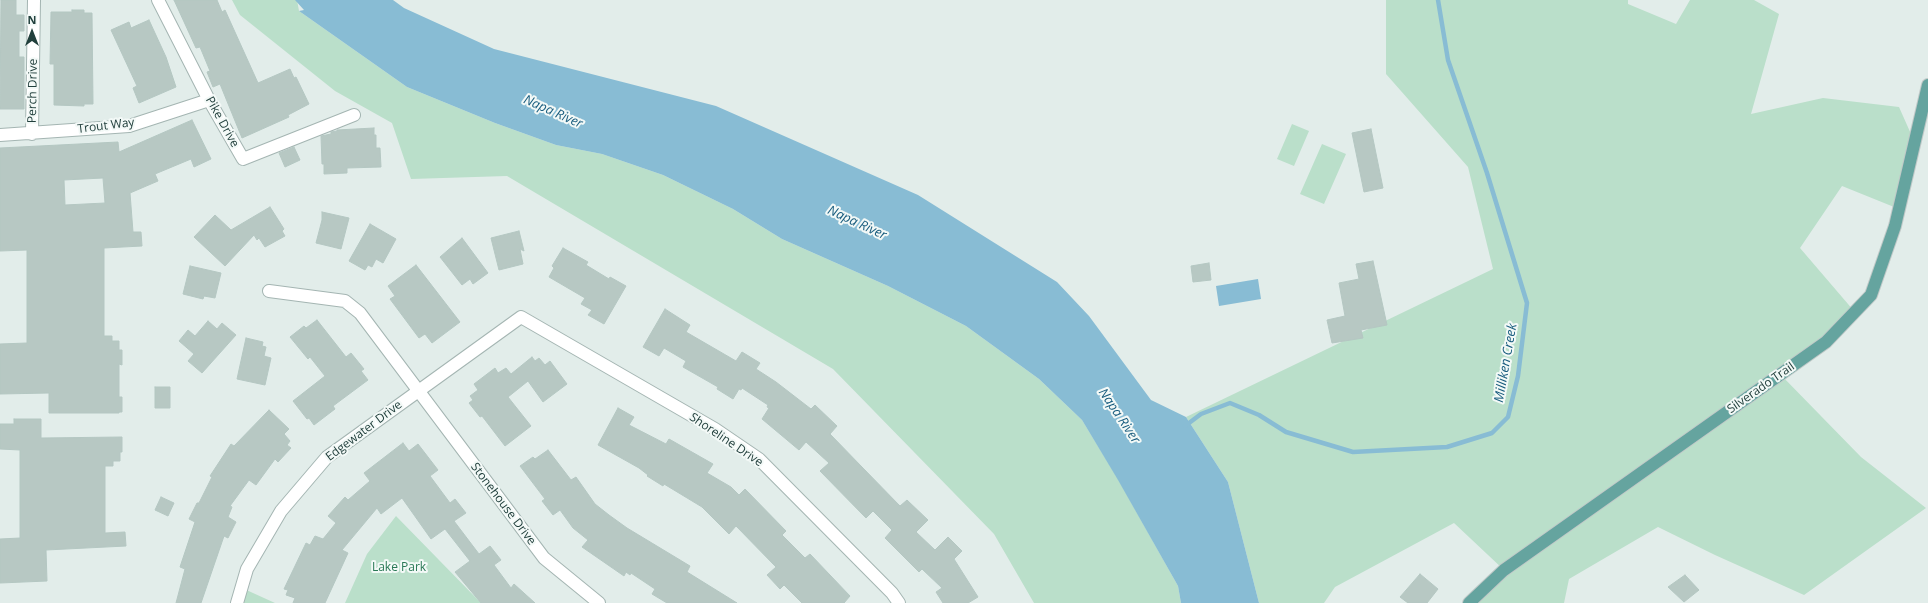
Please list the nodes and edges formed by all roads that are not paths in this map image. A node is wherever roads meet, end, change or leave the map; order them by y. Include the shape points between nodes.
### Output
1 (34, 0) edge
2 (158, 0) edge
3 (1928, 85) edge
4 (210, 100) junction
5 (354, 115) dead end
6 (32, 134) junction
7 (0, 135) edge
8 (269, 291) dead end
9 (521, 317) joint
10 (418, 392) junction
11 (237, 603) edge
12 (600, 603) edge
13 (900, 603) edge
14 (1469, 603) edge

1 - 6 street, Perch Drive
2 - 4 street, Pike Drive
3 - 14 main road, Silverado Trail via 1895,226 1871,295 1826,342 1504,570
4 - 5 street, Pike Drive via 243,159
4 - 6 street, Trout Way via 129,126
6 - 7 street, Trout Way
8 - 10 street, Stonehouse Drive via 345,301 360,313
9 - 10 street, Edgewater Drive
9 - 13 street, Shoreline Drive via 715,429 759,459
10 - 11 street, Edgewater Drive via 327,458 281,511 247,569
10 - 12 street, Stonehouse Drive via 544,558

